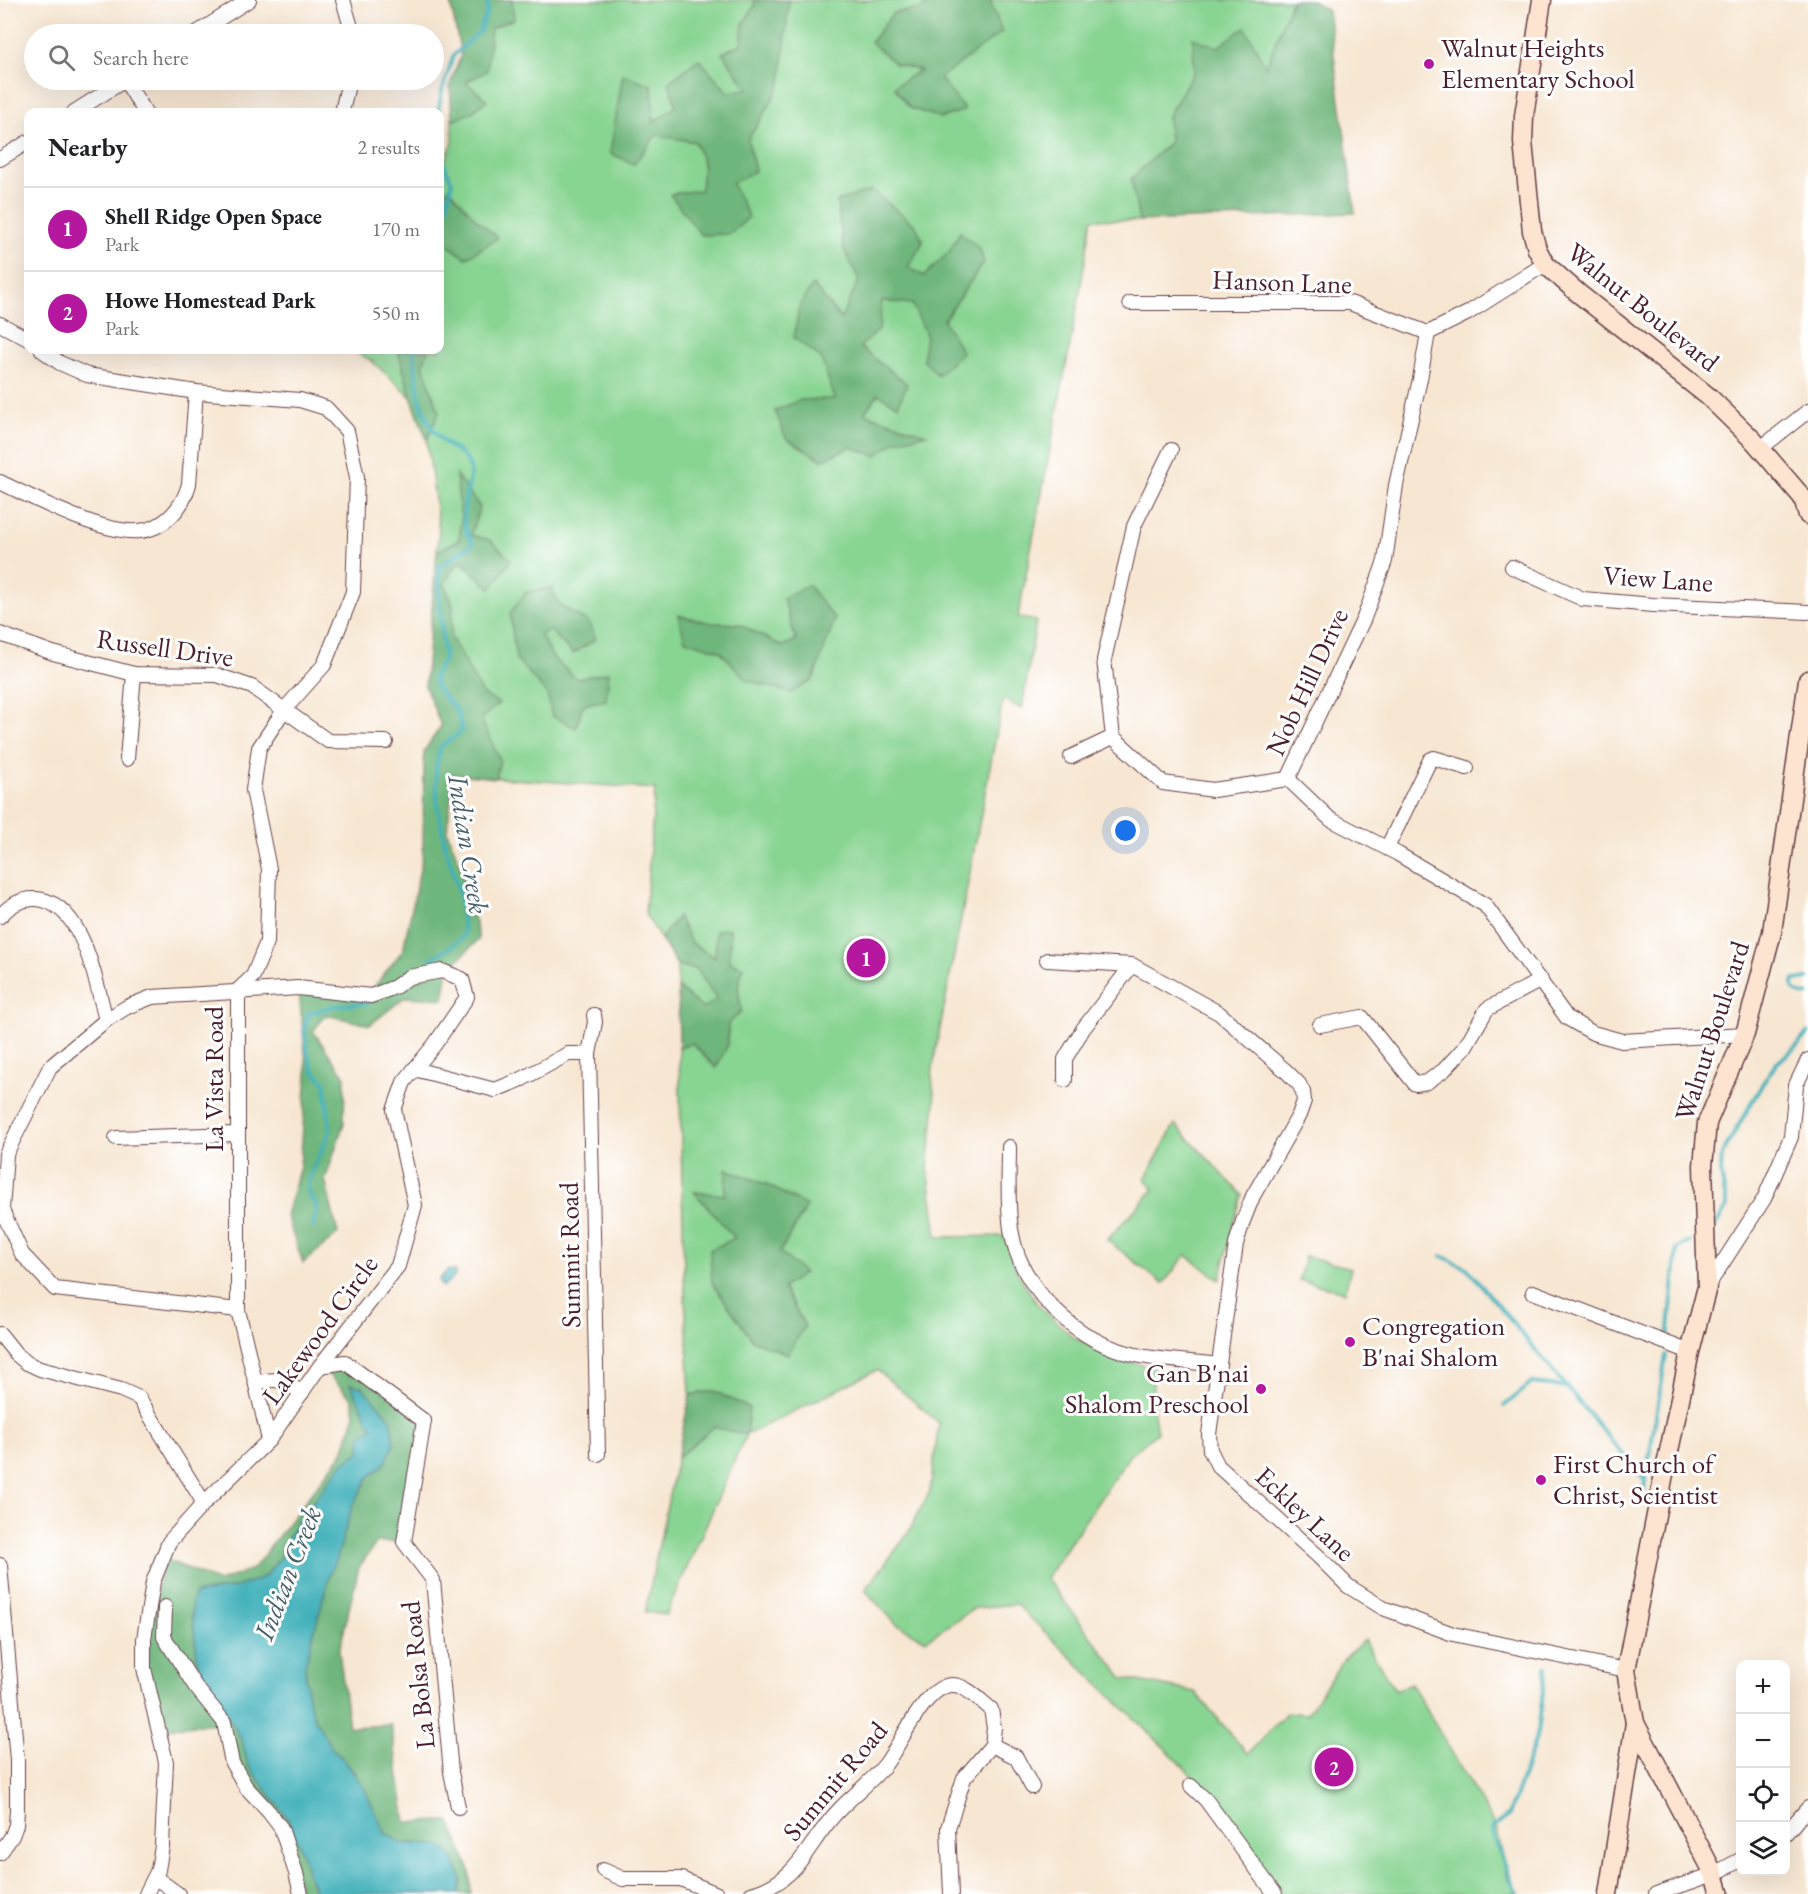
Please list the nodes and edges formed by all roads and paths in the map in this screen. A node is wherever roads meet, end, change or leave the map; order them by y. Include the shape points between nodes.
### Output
1 (249, 0) edge
2 (343, 0) edge
3 (1542, 0) edge
4 (211, 24) edge
5 (350, 24) edge
6 (109, 90) edge
7 (132, 90) edge
8 (347, 90) edge
9 (80, 108) edge
10 (143, 108) edge
11 (343, 108) edge
12 (24, 144) edge
13 (0, 159) edge
14 (1545, 264) junction
15 (1130, 303) dead end
16 (0, 324) edge
17 (1428, 333) junction
18 (24, 337) edge
19 (48, 354) edge
20 (196, 392) junction
21 (1808, 411) edge
22 (1761, 448) junction
23 (1171, 450) dead end
24 (0, 482) edge
25 (1808, 515) edge
26 (1512, 567) dead end
27 (1808, 612) edge
28 (0, 633) edge
29 (134, 674) junction
30 (1808, 680) edge
31 (284, 710) junction
32 (1113, 737) junction
33 (386, 742) dead end
34 (1071, 757) dead end
35 (127, 759) dead end
36 (1467, 768) dead end
37 (1288, 779) junction
38 (1387, 848) junction
39 (0, 916) edge
40 (1047, 960) dead end
41 (1132, 965) junction
42 (1541, 980) junction
43 (238, 990) junction
44 (594, 1015) dead end
45 (106, 1020) junction
46 (1320, 1025) dead end
47 (1745, 1034) junction
48 (589, 1054) junction
49 (1808, 1060) edge
50 (414, 1069) junction
51 (1065, 1080) dead end
52 (237, 1134) junction
53 (116, 1138) dead end
54 (1009, 1147) dead end
55 (1707, 1287) junction
56 (1533, 1292) dead end
57 (238, 1310) junction
58 (0, 1334) edge
59 (1690, 1352) junction
60 (1218, 1365) junction
61 (320, 1366) junction
62 (256, 1383) junction
63 (302, 1393) junction
64 (269, 1440) junction
65 (598, 1454) dead end
66 (204, 1503) junction
67 (0, 1565) edge
68 (165, 1608) dead end
69 (1626, 1670) junction
70 (1635, 1723) junction
71 (992, 1745) junction
72 (1191, 1786) dead end
73 (1032, 1787) dead end
74 (458, 1807) dead end
75 (1808, 1808) edge
76 (1790, 1828) edge
77 (0, 1853) edge
78 (1736, 1862) edge
79 (603, 1870) dead end
80 (1713, 1874) junction
81 (156, 1878) junction
82 (146, 1894) edge
83 (178, 1894) edge
84 (301, 1894) edge
85 (717, 1894) edge
86 (752, 1894) edge
87 (951, 1894) edge
88 (1275, 1894) edge
89 (1608, 1894) edge
90 (1656, 1894) edge
91 (1720, 1894) edge

1 - 4 street
2 - 5 street
3 - 14 street, Walnut Boulevard via 1523,142 1532,231
6 - 9 street
7 - 10 street
8 - 11 street
12 - 13 street
14 - 17 street via 1468,313
14 - 22 street, Walnut Boulevard via 1709,397
15 - 17 street, Hanson Lane via 1350,303
16 - 18 street
17 - 37 street, Nob Hill Drive via 1384,561 1364,618
19 - 20 street, La Vista Road via 87,375
20 - 24 street via 186,495 174,513 158,525 139,531 115,529
20 - 31 street, La Vista Road via 300,400 327,408 347,431 357,477 353,592 324,665
21 - 22 street
22 - 25 street, Walnut Boulevard via 1803,498
23 - 32 street via 1134,526 1104,660
26 - 27 street, View Lane via 1583,598
28 - 29 street, Russell Drive via 53,653
29 - 31 street, Russell Drive via 217,675 252,687
29 - 35 street
30 - 47 street, Walnut Boulevard via 1772,932
31 - 33 street, Russell Drive via 328,741
31 - 43 street, La Vista Road via 259,748 254,790 269,869 267,942 253,976
32 - 34 street
32 - 37 street via 1163,783 1213,790
36 - 38 street via 1430,760
37 - 38 street, Nob Hill Drive via 1330,819
38 - 42 street, Nob Hill Drive via 1485,904
39 - 45 street via 22,900 47,900 58,906 87,950
40 - 41 street
41 - 51 street via 1065,1059
41 - 60 street, Eckley Lane via 1219,1013 1287,1071 1303,1092 1299,1115 1243,1221
42 - 46 street via 1487,1009 1465,1047 1427,1082 1415,1084 1362,1017
42 - 47 street, Nob Hill Drive via 1567,1018 1593,1033 1622,1041
43 - 45 street, Lakewood Circle via 152,997
43 - 50 street, Lakewood Circle via 298,988 371,996 395,987 409,976 442,971 462,979 468,997
43 - 52 street, La Vista Road
44 - 48 street, Summit Road
45 - 57 street, Lakewood Circle via 50,1067 6,1154 2,1210 22,1254 55,1290
47 - 55 street, Walnut Boulevard via 1707,1123 1703,1166
48 - 50 street via 568,1054 495,1090
48 - 65 street, Summit Road
49 - 55 street via 1796,1085 1791,1137 1767,1193
50 - 61 street, Lakewood Circle via 404,1082 394,1110 415,1205 399,1266
52 - 53 street
52 - 57 street, La Vista Road
54 - 60 street via 1011,1230 1022,1265 1053,1310 1090,1338 1135,1355
55 - 59 street, Walnut Boulevard
56 - 59 street
57 - 62 street, La Vista Road
58 - 66 street via 16,1354 40,1369 139,1398
59 - 69 street, Walnut Boulevard
60 - 69 street, Eckley Lane via 1209,1434 1210,1450 1218,1466 1348,1586 1383,1608 1453,1634
61 - 63 street, Lakewood Circle
61 - 74 street, La Bolsa Road via 345,1362 424,1421 404,1542 433,1580 451,1772
62 - 63 street via 278,1379
62 - 64 street, La Vista Road
63 - 64 street, Lakewood Circle
64 - 66 street, Lakewood Circle
66 - 81 street, Lakewood Circle via 170,1542 162,1558 153,1582 144,1638 144,1668 166,1762 162,1846
67 - 77 street via 17,1760 16,1825
68 - 84 street via 164,1637 224,1722 232,1762 246,1786 281,1828
69 - 70 street, Walnut Boulevard
70 - 80 street
70 - 89 street, Walnut Boulevard
71 - 73 street via 1016,1757
71 - 86 street, Summit Road via 991,1709 955,1684 941,1687 926,1701 895,1752 837,1812 788,1877
71 - 87 street via 963,1778 948,1828
72 - 88 street via 1206,1800
75 - 76 street
78 - 80 street
79 - 85 street via 623,1879 681,1879
80 - 90 street
80 - 91 street
81 - 82 street
81 - 83 street

